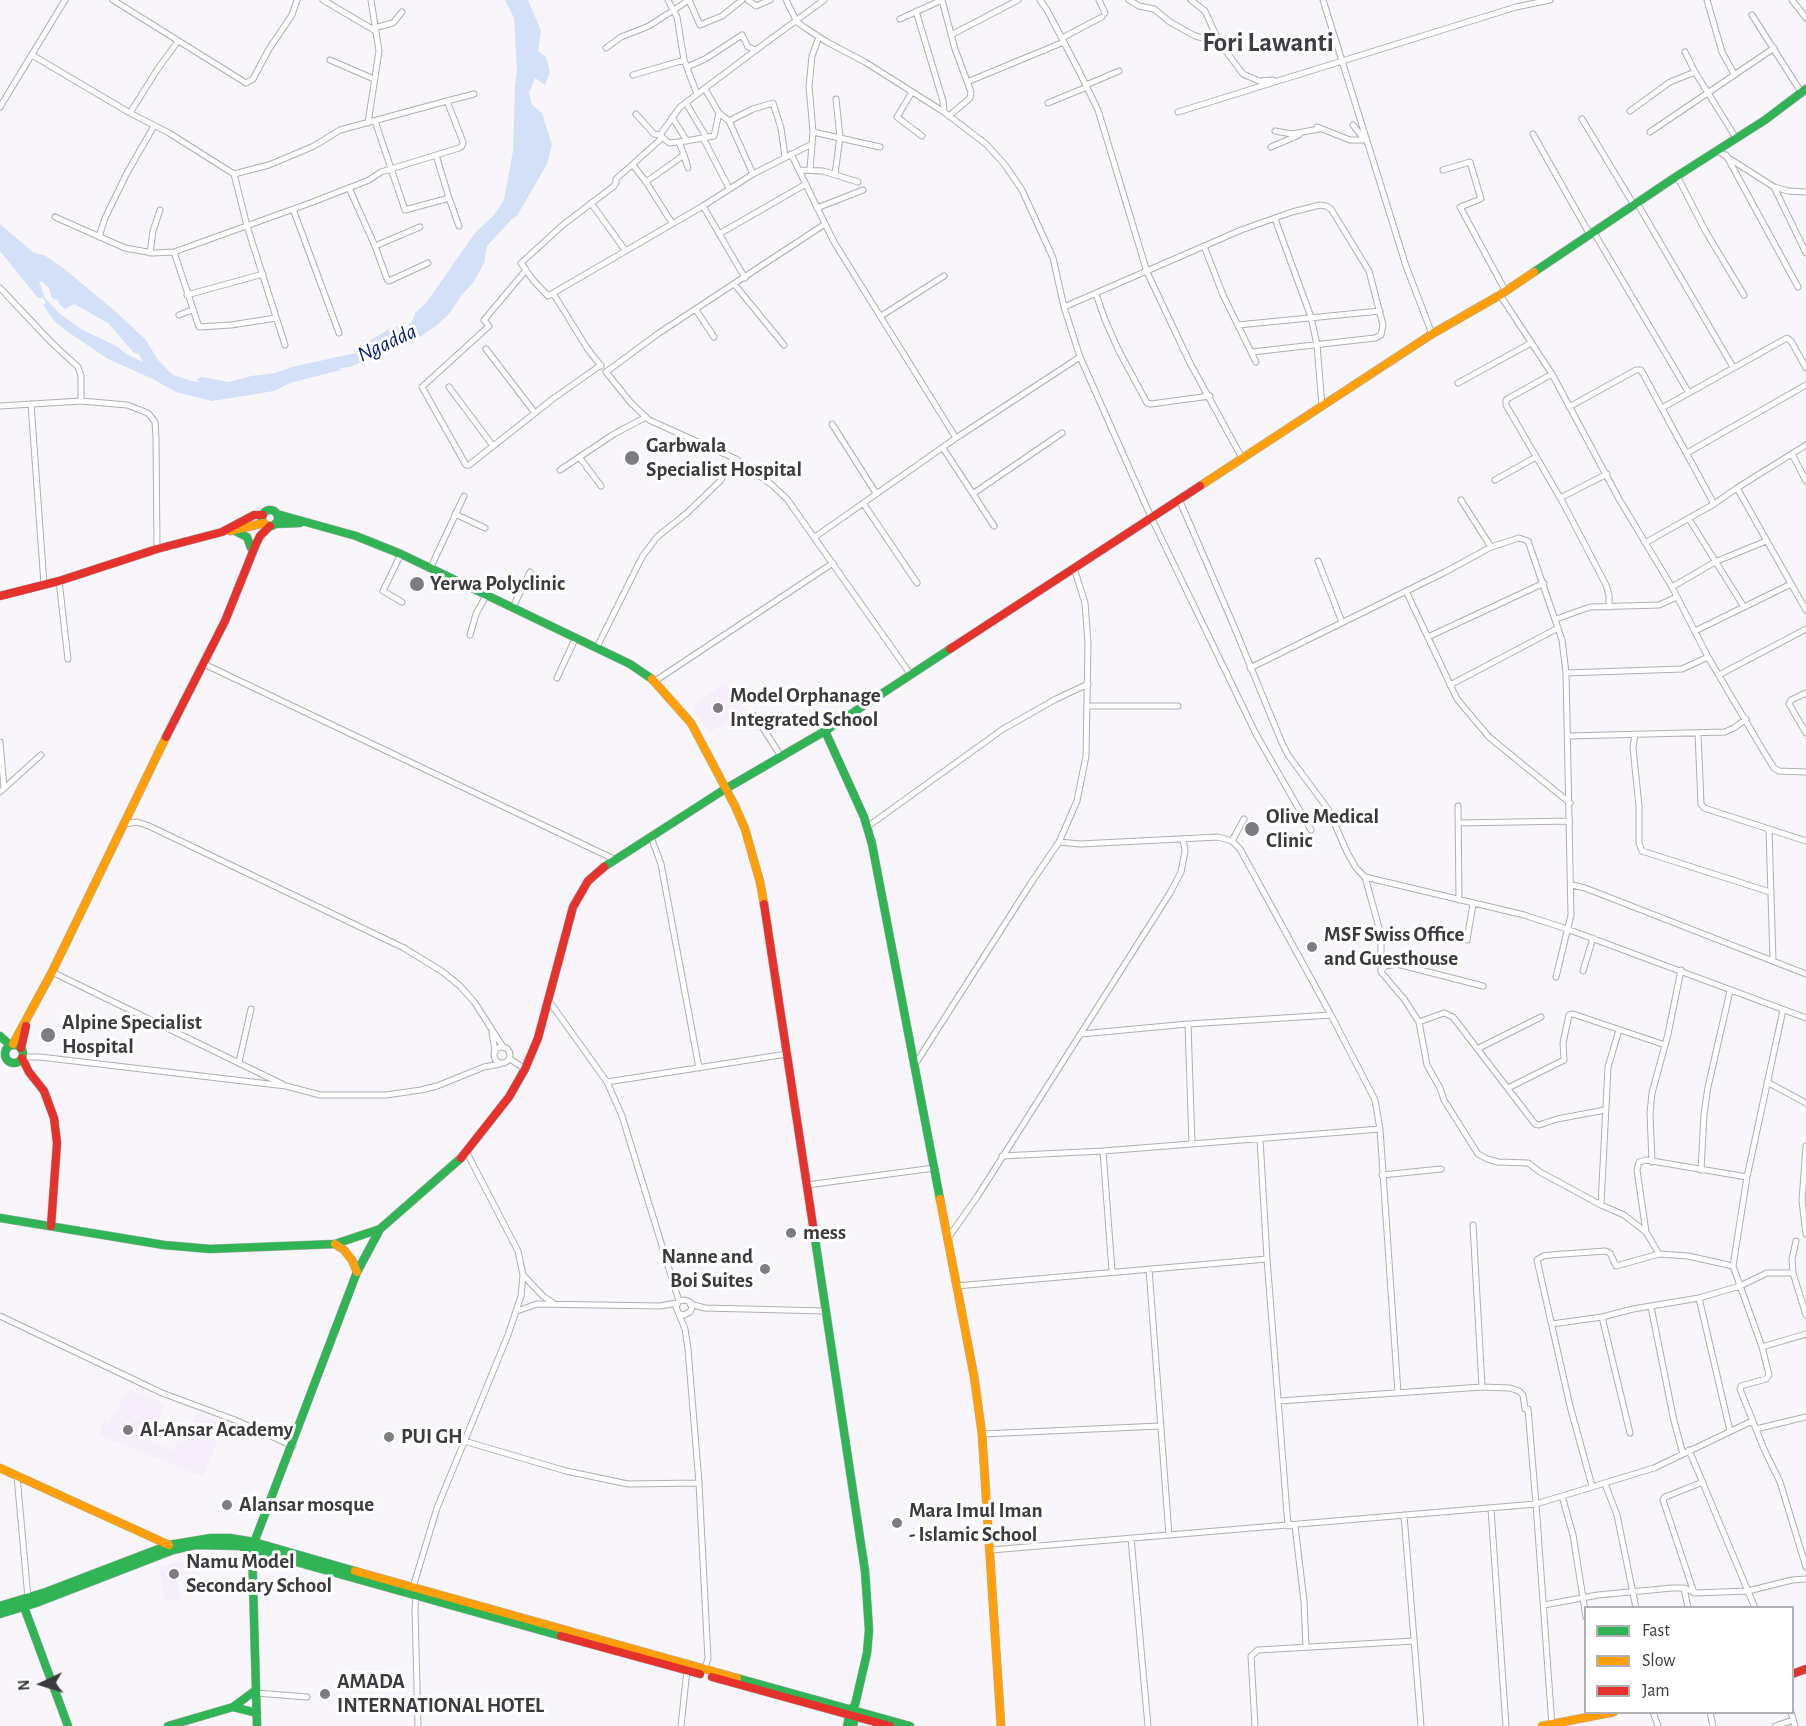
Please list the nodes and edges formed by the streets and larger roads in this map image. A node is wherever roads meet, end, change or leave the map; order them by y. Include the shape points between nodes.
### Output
1 (65, 0) edge
2 (113, 0) edge
3 (297, 0) edge
4 (323, 0) edge
5 (371, 0) edge
6 (668, 0) edge
7 (689, 0) edge
8 (742, 0) edge
9 (748, 0) edge
10 (770, 0) edge
11 (786, 0) edge
12 (824, 0) edge
13 (942, 0) edge
14 (1018, 0) edge
15 (1040, 0) edge
16 (1099, 0) edge
17 (1129, 0) edge
18 (1191, 0) edge
19 (1323, 0) edge
20 (1550, 0) edge
21 (1707, 0) edge
22 (1792, 0) edge
23 (673, 10) junction
24 (916, 11) junction
25 (402, 12) dead end
26 (1752, 15) dead end
27 (1806, 18) edge
28 (900, 19) dead end
29 (796, 22) junction
30 (374, 29) junction
31 (951, 34) junction
32 (819, 37) junction
33 (1063, 40) junction
34 (178, 41) junction
35 (1219, 42) junction
36 (606, 48) dead end
37 (1774, 48) junction
38 (756, 50) junction
39 (1685, 52) dead end
40 (32, 55) junction
41 (330, 60) dead end
42 (684, 60) junction
43 (1342, 60) junction
44 (687, 67) junction
45 (1119, 71) dead end
46 (1695, 72) junction
47 (1734, 74) junction
48 (633, 75) dead end
49 (374, 79) junction
50 (1284, 79) junction
51 (966, 82) junction
52 (1086, 86) junction
53 (705, 89) junction
54 (1804, 91) edge
55 (912, 92) junction
56 (1708, 92) junction
57 (474, 94) dead end
58 (697, 94) junction
59 (836, 99) dead end
60 (447, 101) junction
61 (686, 103) junction
62 (1048, 103) dead end
63 (0, 107) edge
64 (1630, 111) dead end
65 (1178, 112) dead end
66 (130, 113) junction
67 (719, 113) junction
68 (636, 114) dead end
69 (946, 114) junction
70 (672, 117) junction
71 (1582, 119) dead end
72 (375, 121) junction
73 (729, 121) junction
74 (368, 123) junction
75 (1353, 125) dead end
76 (154, 126) junction
77 (1275, 131) dead end
78 (813, 132) junction
79 (1650, 132) dead end
80 (1306, 133) junction
81 (1533, 134) dead end
82 (660, 135) junction
83 (922, 136) dead end
84 (840, 137) junction
85 (703, 138) junction
86 (1736, 138) junction
87 (1365, 140) junction
88 (687, 141) junction
89 (679, 142) junction
90 (812, 144) junction
91 (880, 147) dead end
92 (1271, 147) dead end
93 (1716, 150) junction
94 (791, 154) junction
95 (436, 155) junction
96 (684, 155) junction
97 (1726, 155) junction
98 (785, 157) junction
99 (633, 165) junction
100 (688, 168) dead end
101 (390, 169) junction
102 (810, 169) junction
103 (800, 170) junction
104 (1443, 170) dead end
105 (234, 174) junction
106 (753, 174) junction
107 (835, 174) junction
108 (1677, 176) junction
109 (646, 182) junction
110 (858, 182) dead end
111 (806, 184) junction
112 (1774, 187) junction
113 (349, 188) junction
114 (729, 189) junction
115 (863, 190) dead end
116 (1806, 192) edge
117 (449, 198) junction
118 (591, 203) junction
119 (1635, 204) junction
120 (703, 206) junction
121 (817, 208) junction
122 (292, 209) junction
123 (160, 210) dead end
124 (56, 217) dead end
125 (1275, 219) junction
126 (672, 223) junction
127 (825, 224) junction
128 (247, 226) junction
129 (459, 226) dead end
130 (420, 227) dead end
131 (1591, 232) junction
132 (719, 234) junction
133 (99, 237) junction
134 (375, 246) junction
135 (1204, 246) junction
136 (625, 250) junction
137 (174, 252) junction
138 (150, 253) junction
139 (1806, 253) edge
140 (428, 262) dead end
141 (526, 270) junction
142 (1147, 272) junction
143 (263, 274) junction
144 (944, 276) dead end
145 (746, 278) junction
146 (735, 285) junction
147 (1798, 287) dead end
148 (0, 288) edge
149 (1503, 292) junction
150 (553, 293) junction
151 (1096, 294) junction
152 (187, 295) junction
153 (1744, 296) dead end
154 (1064, 307) junction
155 (192, 310) junction
156 (696, 310) junction
157 (1380, 311) junction
158 (178, 315) dead end
159 (881, 316) junction
160 (1311, 317) junction
161 (276, 318) junction
162 (1238, 325) junction
163 (339, 333) dead end
164 (1432, 334) junction
165 (714, 337) dead end
166 (1531, 343) junction
167 (285, 345) dead end
168 (784, 345) dead end
169 (1317, 345) junction
170 (486, 349) dead end
171 (1252, 352) junction
172 (1080, 357) junction
173 (1256, 362) dead end
174 (601, 365) junction
175 (1733, 367) junction
176 (1806, 368) edge
177 (606, 372) junction
178 (1552, 374) junction
179 (1458, 383) dead end
180 (1806, 385) edge
181 (449, 387) dead end
182 (1689, 393) junction
183 (1210, 396) junction
184 (81, 401) junction
185 (31, 404) junction
186 (0, 406) edge
187 (1322, 406) junction
188 (1569, 406) junction
189 (1662, 408) junction
190 (536, 413) junction
191 (646, 417) junction
192 (832, 424) dead end
193 (1062, 433) dead end
194 (956, 438) junction
195 (1806, 445) edge
196 (493, 447) junction
197 (943, 448) junction
198 (1687, 453) junction
199 (1792, 454) junction
200 (1536, 457) junction
201 (580, 458) junction
202 (1242, 458) junction
203 (736, 459) junction
204 (560, 470) dead end
205 (1607, 474) junction
206 (1495, 480) dead end
207 (1806, 481) edge
208 (601, 486) dead end
209 (1737, 488) junction
210 (876, 493) junction
211 (974, 494) junction
212 (464, 496) dead end
213 (1560, 498) junction
214 (1179, 499) junction
215 (1461, 500) dead end
216 (863, 503) junction
217 (1714, 504) junction
218 (277, 514) junction
219 (455, 514) junction
220 (1151, 517) junction
221 (1689, 519) junction
222 (268, 522) junction
223 (309, 522) junction
224 (994, 526) dead end
225 (485, 528) dead end
226 (235, 531) junction
227 (222, 532) junction
228 (815, 537) junction
229 (1766, 541) junction
230 (1645, 543) junction
231 (1491, 547) junction
232 (157, 549) junction
233 (252, 552) junction
234 (401, 554) junction
235 (1318, 561) dead end
236 (1715, 562) junction
237 (833, 563) junction
238 (431, 567) junction
239 (1074, 568) junction
240 (530, 572) dead end
241 (59, 581) junction
242 (918, 583) dead end
243 (1544, 583) junction
244 (44, 584) junction
245 (1791, 584) junction
246 (1672, 587) junction
247 (1406, 591) junction
248 (487, 594) junction
249 (0, 596) edge
250 (1677, 597) junction
251 (402, 602) dead end
252 (513, 607) junction
253 (1609, 607) junction
254 (1744, 607) junction
255 (1806, 610) edge
256 (1556, 620) junction
257 (1342, 622) junction
258 (1558, 628) junction
259 (1806, 629) edge
260 (1695, 631) junction
261 (470, 635) dead end
262 (576, 637) junction
263 (1428, 637) junction
264 (597, 647) junction
265 (1708, 657) junction
266 (68, 660) dead end
267 (204, 664) junction
268 (1250, 668) junction
269 (1566, 673) junction
270 (910, 675) junction
271 (1719, 675) junction
272 (557, 678) dead end
273 (655, 681) junction
274 (1088, 684) junction
275 (1450, 685) junction
276 (1806, 693) edge
277 (1088, 706) junction
278 (1178, 706) dead end
279 (755, 716) dead end
280 (1746, 719) junction
281 (825, 730) junction
282 (1698, 733) junction
283 (1806, 733) edge
284 (1635, 734) junction
285 (1568, 736) junction
286 (0, 742) edge
287 (41, 755) dead end
288 (781, 756) junction
289 (1806, 772) edge
290 (2, 790) edge
291 (724, 790) junction
292 (1570, 803) junction
293 (1458, 806) dead end
294 (130, 811) junction
295 (1244, 819) dead end
296 (1570, 821) junction
297 (137, 822) junction
298 (1459, 823) junction
299 (124, 824) junction
300 (867, 827) junction
301 (1769, 829) junction
302 (1311, 830) dead end
303 (651, 837) junction
304 (1183, 839) junction
305 (1232, 841) junction
306 (1806, 841) edge
307 (1059, 842) junction
308 (615, 860) junction
309 (1365, 878) junction
310 (1572, 885) junction
311 (1770, 892) junction
312 (1459, 900) junction
313 (1473, 904) junction
314 (1567, 929) junction
315 (1593, 938) junction
316 (1467, 940) dead end
317 (1773, 961) junction
318 (1681, 970) junction
319 (1583, 971) dead end
320 (52, 972) junction
321 (1381, 972) junction
322 (1806, 974) edge
323 (1556, 977) dead end
324 (1483, 986) dead end
325 (1730, 991) junction
326 (549, 1001) junction
327 (250, 1009) dead end
328 (1783, 1010) junction
329 (1331, 1015) junction
330 (1541, 1017) dead end
331 (1806, 1018) edge
332 (28, 1019) junction
333 (1419, 1022) junction
334 (1188, 1024) junction
335 (1619, 1030) junction
336 (492, 1031) junction
337 (1081, 1034) junction
338 (0, 1036) edge
339 (0, 1042) edge
340 (1665, 1045) junction
341 (9, 1047) junction
342 (502, 1047) junction
343 (1477, 1048) junction
344 (22, 1053) junction
345 (494, 1054) junction
346 (787, 1054) junction
347 (510, 1059) junction
348 (239, 1062) junction
349 (13, 1063) junction
350 (500, 1064) junction
351 (915, 1066) junction
352 (484, 1067) junction
353 (699, 1068) junction
354 (525, 1069) junction
355 (29, 1072) junction
356 (1767, 1082) junction
357 (607, 1083) junction
358 (286, 1086) junction
359 (1508, 1088) junction
360 (1806, 1103) edge
361 (1605, 1110) junction
362 (1380, 1129) junction
363 (1260, 1138) junction
364 (1192, 1144) junction
365 (1806, 1146) edge
366 (1103, 1151) junction
367 (467, 1153) junction
368 (1002, 1156) junction
369 (1652, 1161) junction
370 (934, 1168) junction
371 (1441, 1169) dead end
372 (1701, 1170) junction
373 (1805, 1171) edge
374 (1382, 1175) junction
375 (1747, 1177) junction
376 (807, 1185) junction
377 (1600, 1205) junction
378 (0, 1218) edge
379 (1473, 1225) dead end
380 (51, 1226) junction
381 (380, 1229) junction
382 (1646, 1232) junction
383 (1806, 1234) edge
384 (947, 1239) junction
385 (1796, 1241) dead end
386 (335, 1244) junction
387 (1659, 1254) junction
388 (1267, 1259) junction
389 (1733, 1266) junction
390 (1149, 1269) junction
391 (1112, 1271) junction
392 (357, 1272) junction
393 (1793, 1273) junction
394 (523, 1275) junction
395 (956, 1286) junction
396 (1740, 1286) junction
397 (1699, 1298) junction
398 (683, 1302) junction
399 (554, 1304) junction
400 (660, 1306) junction
401 (1652, 1307) junction
402 (705, 1308) junction
403 (517, 1311) junction
404 (826, 1311) junction
405 (684, 1313) junction
406 (1806, 1315) edge
407 (0, 1316) edge
408 (1602, 1317) junction
409 (1552, 1324) junction
410 (1806, 1334) edge
411 (1762, 1347) junction
412 (1482, 1388) junction
413 (1398, 1393) junction
414 (1279, 1401) junction
415 (1806, 1417) edge
416 (1752, 1421) junction
417 (1161, 1426) junction
418 (1756, 1429) junction
419 (1730, 1431) junction
420 (1630, 1433) dead end
421 (982, 1434) junction
422 (464, 1441) junction
423 (293, 1446) junction
424 (1686, 1452) junction
425 (0, 1468) edge
426 (17, 1476) junction
427 (1703, 1482) junction
428 (699, 1483) junction
429 (1605, 1484) junction
430 (1592, 1486) junction
431 (1562, 1496) junction
432 (1536, 1504) junction
433 (1491, 1509) junction
434 (1404, 1515) junction
435 (1288, 1526) junction
436 (1295, 1526) junction
437 (1169, 1535) junction
438 (1131, 1538) junction
439 (169, 1545) junction
440 (253, 1545) junction
441 (991, 1550) junction
442 (1806, 1567) edge
443 (1806, 1579) edge
444 (413, 1587) junction
445 (1684, 1588) junction
446 (1634, 1591) junction
447 (1748, 1591) junction
448 (1695, 1593) junction
449 (417, 1597) junction
450 (28, 1598) junction
451 (1582, 1598) junction
452 (1544, 1605) junction
453 (0, 1606) edge
454 (1636, 1606) edge
455 (1688, 1606) edge
456 (1754, 1606) edge
457 (24, 1607) junction
458 (1584, 1608) edge
459 (0, 1614) edge
460 (1414, 1641) junction
461 (1306, 1647) junction
462 (687, 1670) junction
463 (704, 1670) junction
464 (256, 1691) junction
465 (858, 1691) junction
466 (307, 1697) dead end
467 (233, 1707) junction
468 (853, 1712) junction
469 (257, 1713) junction
470 (868, 1713) junction
471 (1604, 1714) edge
472 (1794, 1723) edge
473 (1552, 1725) edge
474 (68, 1726) edge
475 (168, 1726) edge
476 (257, 1726) edge
477 (418, 1726) edge
478 (681, 1726) edge
479 (847, 1726) edge
480 (853, 1726) edge
481 (890, 1726) edge
482 (910, 1726) edge
483 (1000, 1726) edge
484 (1148, 1726) edge
485 (1255, 1726) edge
486 (1421, 1726) edge
487 (1506, 1726) edge
488 (1542, 1726) edge
489 (1775, 1726) edge

1 - 40 street
2 - 34 street
3 - 34 street via 253,79 246,83
4 - 30 street
5 - 30 street
6 - 23 street
7 - 8 street via 700,25 722,16
7 - 23 street
9 - 10 street via 756,6
11 - 29 street
12 - 29 street
13 - 24 street
13 - 31 street
14 - 31 street
15 - 33 street
16 - 33 street via 1103,15
17 - 35 street via 1154,9 1195,36
18 - 35 street via 1205,11
19 - 43 street
20 - 43 street
21 - 47 street via 1722,52
22 - 27 street
23 - 36 street
23 - 42 street
24 - 28 street
24 - 69 street
25 - 30 street via 393,23
26 - 37 street
29 - 32 street
29 - 38 street
30 - 49 street via 379,51
31 - 51 street
32 - 55 street
32 - 78 street via 812,56 809,86
33 - 51 street
33 - 52 street
34 - 66 street
35 - 50 street via 1243,74 1259,81
37 - 47 street
37 - 54 street
38 - 44 street via 748,47 742,35
38 - 53 street
39 - 46 street
40 - 63 street
40 - 66 street
41 - 49 street
42 - 44 street
42 - 48 street
43 - 50 street
43 - 87 street
44 - 58 street
45 - 52 street
46 - 56 street
46 - 64 street via 1670,82
47 - 56 street
49 - 74 street
50 - 65 street
51 - 69 street via 970,98
52 - 62 street
52 - 142 street via 1098,110
53 - 58 street
53 - 67 street
54 - 86 street
55 - 69 street
55 - 83 street via 897,117
56 - 79 street
56 - 86 street
57 - 60 street
58 - 61 street
59 - 84 street
60 - 72 street
60 - 95 street via 462,146
61 - 70 street
61 - 85 street via 705,135
66 - 76 street
67 - 73 street
67 - 85 street via 714,136
68 - 82 street via 654,134
69 - 154 street via 986,144 1022,190 1053,258
70 - 82 street
70 - 88 street
71 - 119 street
72 - 74 street
72 - 101 street
73 - 98 street via 772,103
73 - 106 street
74 - 105 street via 340,130 269,165
75 - 87 street
76 - 105 street
76 - 133 street via 127,173
77 - 80 street
78 - 84 street
78 - 90 street
80 - 87 street via 1319,128 1350,140
80 - 92 street
81 - 131 street
82 - 89 street via 669,142
82 - 99 street via 661,139
84 - 91 street
84 - 107 street
85 - 88 street
85 - 114 street
86 - 93 street
87 - 164 street
88 - 89 street
89 - 96 street
90 - 94 street
90 - 102 street
93 - 97 street
93 - 108 street
94 - 98 street
94 - 103 street
95 - 101 street
95 - 117 street
96 - 100 street
96 - 109 street
97 - 112 street
97 - 147 street
98 - 106 street
99 - 109 street
99 - 118 street
101 - 113 street
101 - 117 street via 405,210
102 - 103 street
102 - 107 street
103 - 111 street
104 - 149 street via 1470,162 1481,199 1460,207
105 - 128 street
106 - 114 street
107 - 110 street
108 - 119 street
108 - 153 street
109 - 126 street
111 - 121 street
111 - 132 street
112 - 116 street
112 - 139 street
113 - 122 street
113 - 134 street
114 - 120 street
115 - 121 street
117 - 129 street
118 - 136 street
118 - 141 street via 522,260
119 - 131 street
119 - 175 street
120 - 126 street
120 - 132 street
121 - 127 street
122 - 128 street
122 - 163 street
123 - 138 street
124 - 133 street
125 - 135 street
125 - 157 street via 1320,206 1331,209 1369,271
125 - 160 street
126 - 136 street
127 - 145 street
127 - 159 street
128 - 137 street
128 - 143 street
130 - 134 street
131 - 149 street
131 - 182 street
132 - 145 street
133 - 138 street
134 - 140 street via 389,281
135 - 142 street
135 - 162 street
136 - 150 street
137 - 138 street
137 - 152 street
141 - 150 street via 548,296
141 - 196 street via 484,320 489,326 423,387 466,465
142 - 151 street
142 - 183 street
143 - 152 street
143 - 161 street
144 - 159 street
145 - 146 street
146 - 156 street
146 - 168 street
148 - 184 street via 78,367
149 - 164 street
149 - 166 street
150 - 174 street
151 - 154 street
151 - 183 street via 1119,351 1147,403
152 - 155 street
154 - 172 street
155 - 158 street
155 - 161 street via 199,327
156 - 165 street
156 - 177 street
157 - 160 street
157 - 169 street via 1382,334 1375,338
159 - 194 street
160 - 162 street
160 - 169 street
161 - 167 street
162 - 171 street
164 - 187 street
166 - 178 street
166 - 179 street
169 - 171 street
169 - 187 street
170 - 190 street
171 - 173 street
172 - 194 street
172 - 220 street
174 - 177 street
174 - 190 street
175 - 176 street via 1787,338
175 - 182 street
177 - 191 street
178 - 188 street
178 - 200 street via 1506,400
180 - 198 street
181 - 196 street
182 - 189 street
183 - 202 street
184 - 185 street
184 - 232 street via 127,405 152,417 156,438
185 - 186 street
185 - 244 street
187 - 202 street
188 - 189 street via 1641,370
188 - 205 street
189 - 198 street
190 - 196 street
191 - 201 street
191 - 203 street
192 - 210 street
193 - 211 street
194 - 197 street
195 - 199 street
197 - 210 street
197 - 211 street
198 - 217 street
199 - 207 street
199 - 209 street
200 - 206 street
200 - 213 street
201 - 204 street
201 - 208 street
202 - 214 street
203 - 228 street via 772,484
203 - 264 street via 720,481 657,537 642,557
205 - 213 street
205 - 230 street
209 - 217 street
209 - 229 street
210 - 216 street
211 - 224 street
212 - 219 street
213 - 253 street via 1606,585
214 - 220 street
214 - 268 street
215 - 231 street
216 - 228 street
216 - 242 street
217 - 221 street
218 - 222 street via 278,519
218 - 222 street via 270,510
218 - 223 street
219 - 225 street
219 - 238 street
220 - 239 street
220 - 302 street via 1256,734
221 - 230 street
221 - 236 street
222 - 223 street
222 - 226 street
222 - 227 street via 254,515
222 - 233 street
223 - 234 street
226 - 227 street
226 - 233 street via 247,537
227 - 232 street
228 - 237 street
229 - 236 street
229 - 245 street
230 - 246 street
231 - 243 street via 1525,538
231 - 247 street
232 - 241 street
233 - 267 street
234 - 238 street
234 - 251 street via 382,591
235 - 257 street
236 - 246 street
236 - 254 street
237 - 270 street
237 - 273 street
238 - 248 street
239 - 270 street
239 - 274 street via 1084,603
240 - 252 street
241 - 244 street
241 - 266 street
243 - 256 street
243 - 263 street
244 - 249 street
245 - 254 street
245 - 255 street
246 - 250 street
247 - 257 street
247 - 263 street
248 - 252 street
248 - 261 street
250 - 253 street via 1659,605
250 - 260 street
252 - 262 street
253 - 256 street via 1590,607
254 - 260 street
256 - 258 street
257 - 268 street
258 - 269 street
258 - 275 street
259 - 271 street
260 - 265 street
262 - 264 street
262 - 272 street
263 - 275 street
264 - 273 street
265 - 269 street via 1682,669
265 - 271 street
267 - 294 street
267 - 308 street
268 - 309 street via 1288,754 1328,809 1347,852
269 - 285 street
270 - 281 street
271 - 280 street
273 - 291 street via 691,723
274 - 277 street
274 - 300 street via 1003,729
275 - 292 street via 1490,737
276 - 283 street via 1789,704
277 - 278 street
277 - 307 street via 1086,756 1077,801
279 - 288 street
280 - 282 street via 1725,732
280 - 289 street via 1774,768
281 - 288 street
281 - 300 street
282 - 284 street
282 - 301 street via 1701,804
284 - 285 street
284 - 311 street via 1642,851
285 - 292 street
286 - 290 street
287 - 290 street
288 - 291 street
291 - 303 street
291 - 346 street via 745,830 760,882
292 - 296 street
293 - 298 street
294 - 297 street
294 - 299 street
295 - 305 street
296 - 298 street
296 - 310 street
297 - 299 street
297 - 336 street via 431,964 460,986
298 - 312 street
299 - 320 street
300 - 351 street
301 - 306 street
301 - 311 street
303 - 308 street
303 - 353 street via 661,864
304 - 305 street via 1218,837
304 - 307 street
304 - 337 street via 1181,872
305 - 329 street
307 - 351 street
308 - 326 street via 588,881 578,896
309 - 312 street
309 - 321 street via 1381,935
310 - 314 street
310 - 317 street
311 - 317 street
312 - 313 street
313 - 314 street
313 - 316 street
314 - 315 street
314 - 323 street
315 - 318 street
315 - 319 street
317 - 322 street
318 - 325 street
318 - 340 street
320 - 332 street
320 - 348 street
321 - 324 street via 1385,966 1396,964
321 - 333 street
325 - 328 street
325 - 372 street via 1708,1087
326 - 354 street
326 - 357 street
327 - 348 street
328 - 331 street
328 - 356 street
329 - 334 street
329 - 362 street via 1375,1100
330 - 343 street
332 - 341 street
332 - 344 street
333 - 343 street via 1449,1014
333 - 377 street via 1428,1065 1444,1100 1478,1154 1498,1162 1528,1163
334 - 337 street
334 - 364 street
335 - 340 street
335 - 359 street via 1569,1015 1564,1060
335 - 361 street via 1608,1067
336 - 342 street
336 - 345 street
337 - 368 street
338 - 341 street
339 - 341 street
340 - 369 street via 1652,1093
341 - 344 street
341 - 349 street via 8,1061
342 - 345 street
342 - 347 street via 510,1051
343 - 359 street
344 - 349 street
344 - 355 street
344 - 358 street
345 - 350 street
345 - 352 street
346 - 353 street
346 - 376 street
347 - 350 street
347 - 354 street
348 - 358 street
349 - 355 street
350 - 352 street
351 - 370 street
352 - 358 street via 437,1086 386,1095 320,1095
353 - 357 street
354 - 367 street via 500,1111
355 - 380 street via 44,1091 54,1118 57,1143
356 - 360 street
356 - 375 street
357 - 398 street via 622,1116
359 - 361 street via 1539,1125
361 - 377 street
362 - 363 street
362 - 374 street
363 - 364 street
363 - 388 street
364 - 366 street
365 - 373 street
366 - 368 street
366 - 391 street
367 - 381 street
367 - 394 street via 518,1251
368 - 384 street
369 - 372 street
369 - 382 street via 1639,1162 1637,1170
370 - 376 street
370 - 384 street
371 - 374 street
372 - 375 street
373 - 383 street via 1802,1201
374 - 413 street
375 - 389 street
376 - 404 street
377 - 382 street via 1624,1215
378 - 380 street
379 - 412 street
380 - 386 street via 186,1248
381 - 386 street
381 - 392 street
382 - 387 street
384 - 395 street
385 - 393 street
386 - 392 street via 352,1260
387 - 389 street
387 - 409 street via 1616,1266 1605,1251 1543,1256 1538,1265
388 - 390 street
388 - 414 street
389 - 396 street
390 - 391 street
390 - 417 street
391 - 395 street
392 - 423 street
393 - 396 street via 1767,1273
393 - 406 street
394 - 399 street
394 - 403 street
395 - 421 street
396 - 397 street
396 - 411 street
397 - 401 street
397 - 419 street
398 - 400 street
398 - 402 street
398 - 405 street
398 - 405 street via 692,1307
399 - 400 street
399 - 403 street via 527,1306
400 - 405 street
401 - 408 street
401 - 424 street via 1670,1402
402 - 404 street
402 - 405 street
403 - 422 street
404 - 465 street via 868,1602 867,1653
405 - 428 street
407 - 423 street via 162,1393
408 - 409 street
408 - 420 street
409 - 430 street
410 - 411 street
411 - 416 street via 1769,1375 1740,1389
412 - 413 street
412 - 432 street via 1510,1388 1523,1395 1528,1408
413 - 414 street
414 - 435 street
415 - 418 street
416 - 418 street
416 - 419 street
417 - 421 street
417 - 437 street
418 - 442 street via 1780,1482
419 - 424 street
421 - 441 street
422 - 428 street via 566,1471 628,1484
422 - 444 street via 437,1508
423 - 440 street
424 - 427 street
424 - 429 street via 1654,1468
425 - 426 street
426 - 439 street
426 - 450 street
427 - 447 street
427 - 448 street via 1663,1500
428 - 463 street via 708,1659
429 - 430 street
429 - 446 street via 1617,1515
430 - 431 street
431 - 432 street
431 - 451 street via 1573,1535
432 - 433 street
432 - 452 street
433 - 434 street
433 - 487 street
434 - 436 street
434 - 460 street
435 - 436 street
435 - 437 street
436 - 461 street
437 - 438 street
438 - 441 street
438 - 484 street
439 - 440 street via 211,1538
439 - 450 street
440 - 444 street
440 - 449 street
440 - 457 street via 195,1545
440 - 464 street
441 - 483 street
443 - 447 street
444 - 463 street
445 - 446 street
445 - 448 street
445 - 455 street
446 - 451 street
446 - 454 street
447 - 448 street
447 - 456 street
449 - 462 street
449 - 477 street
450 - 453 street
451 - 452 street
451 - 458 street
452 - 473 street
457 - 459 street
457 - 474 street
460 - 461 street
460 - 486 street
461 - 485 street via 1258,1650 1251,1656
462 - 468 street
462 - 478 street
463 - 468 street
464 - 466 street
464 - 467 street
464 - 469 street
465 - 468 street
465 - 470 street
467 - 469 street
467 - 475 street
468 - 470 street
468 - 479 street
468 - 480 street
468 - 481 street
469 - 476 street
470 - 482 street
471 - 473 street
472 - 489 street
473 - 488 street

